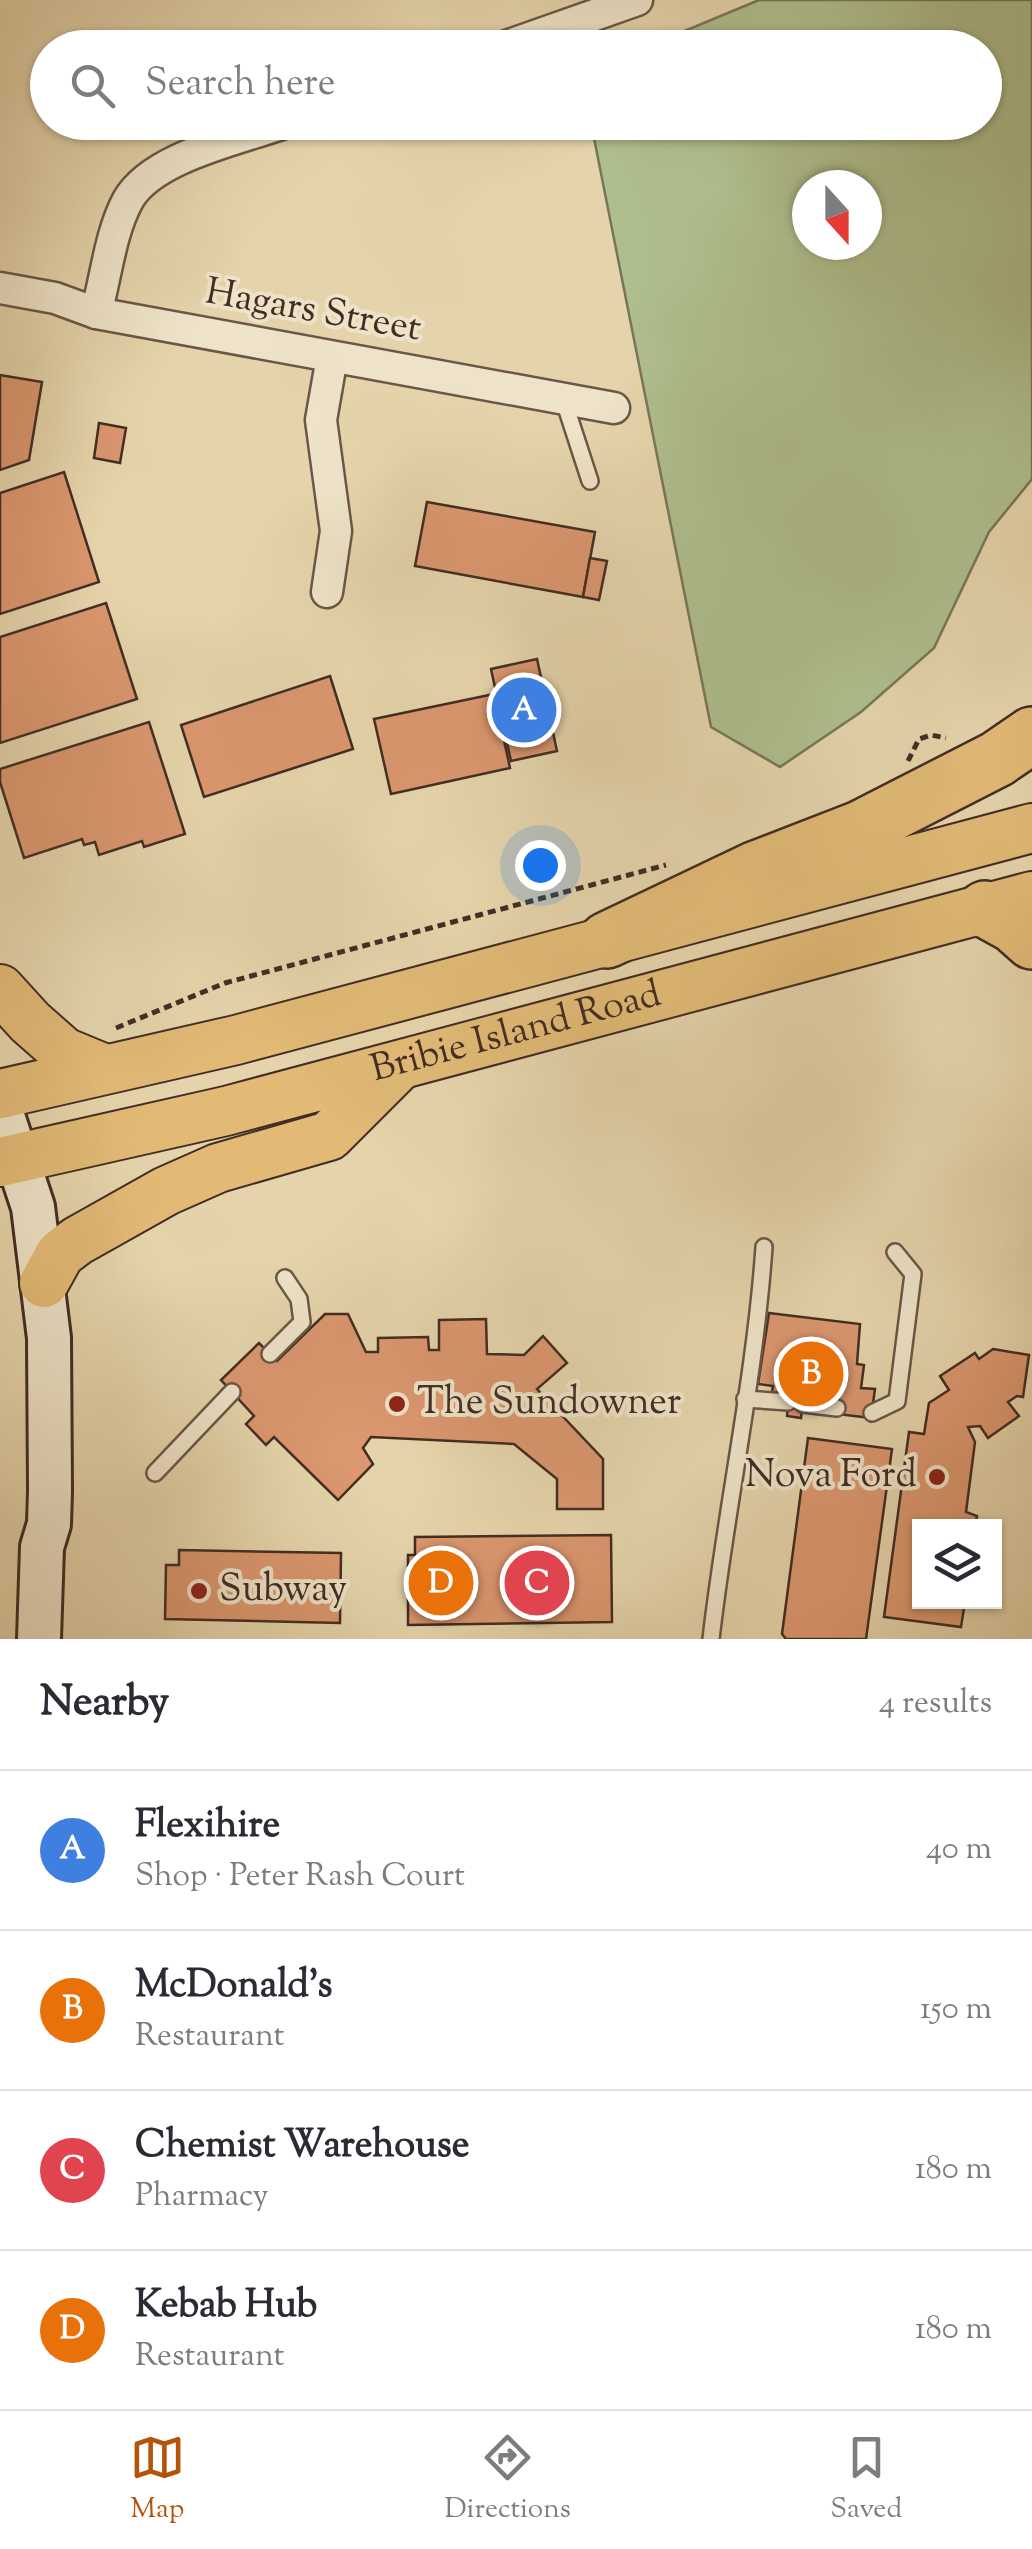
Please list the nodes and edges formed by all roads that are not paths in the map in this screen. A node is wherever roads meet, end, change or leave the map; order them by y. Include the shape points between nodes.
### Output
1 (637, 0) edge
2 (552, 30) edge
3 (236, 140) edge
4 (0, 288) edge
5 (96, 313) junction
6 (332, 356) junction
7 (563, 398) junction
8 (614, 408) dead end
9 (590, 480) dead end
10 (327, 592) dead end
11 (1032, 735) edge
12 (1032, 828) edge
13 (1008, 902) edge
14 (607, 940) junction
15 (1032, 941) edge
16 (0, 989) edge
17 (84, 1060) junction
18 (399, 1065) junction
19 (0, 1094) edge
20 (0, 1107) edge
21 (10, 1160) edge
22 (764, 1246) dead end
23 (895, 1252) dead end
24 (285, 1278) dead end
25 (44, 1284) junction
26 (270, 1354) dead end
27 (232, 1392) dead end
28 (745, 1399) junction
29 (837, 1408) dead end
30 (872, 1413) dead end
31 (155, 1472) dead end
32 (49, 1524) junction
33 (12, 1639) edge
34 (40, 1639) edge
35 (60, 1639) edge
36 (711, 1639) edge

1 - 2 street
3 - 5 street via 174,162 139,185 120,220
4 - 5 street, Hagars Street
5 - 6 street, Hagars Street
6 - 7 street, Hagars Street
6 - 10 street via 321,420 336,531
7 - 8 street, Hagars Street
7 - 9 lane
11 - 14 highway via 860,829 754,870
12 - 14 main road, Bribie Island Road
13 - 15 highway via 1014,925
13 - 18 main road, Bribie Island Road
14 - 17 main road, Bribie Island Road via 236,1040
16 - 17 main road via 30,1022
17 - 19 main road, Bribie Island Road
18 - 21 main road, Bribie Island Road
18 - 25 main road via 329,1136 218,1168 166,1192 77,1241 60,1254
20 - 21 street
21 - 25 street via 33,1206
22 - 28 lane
23 - 30 lane via 913,1274 897,1401
24 - 26 lane via 299,1298 302,1322
25 - 32 street
27 - 31 lane
28 - 29 lane
28 - 36 lane
32 - 33 street via 27,1546
32 - 34 street via 42,1546
32 - 35 street

